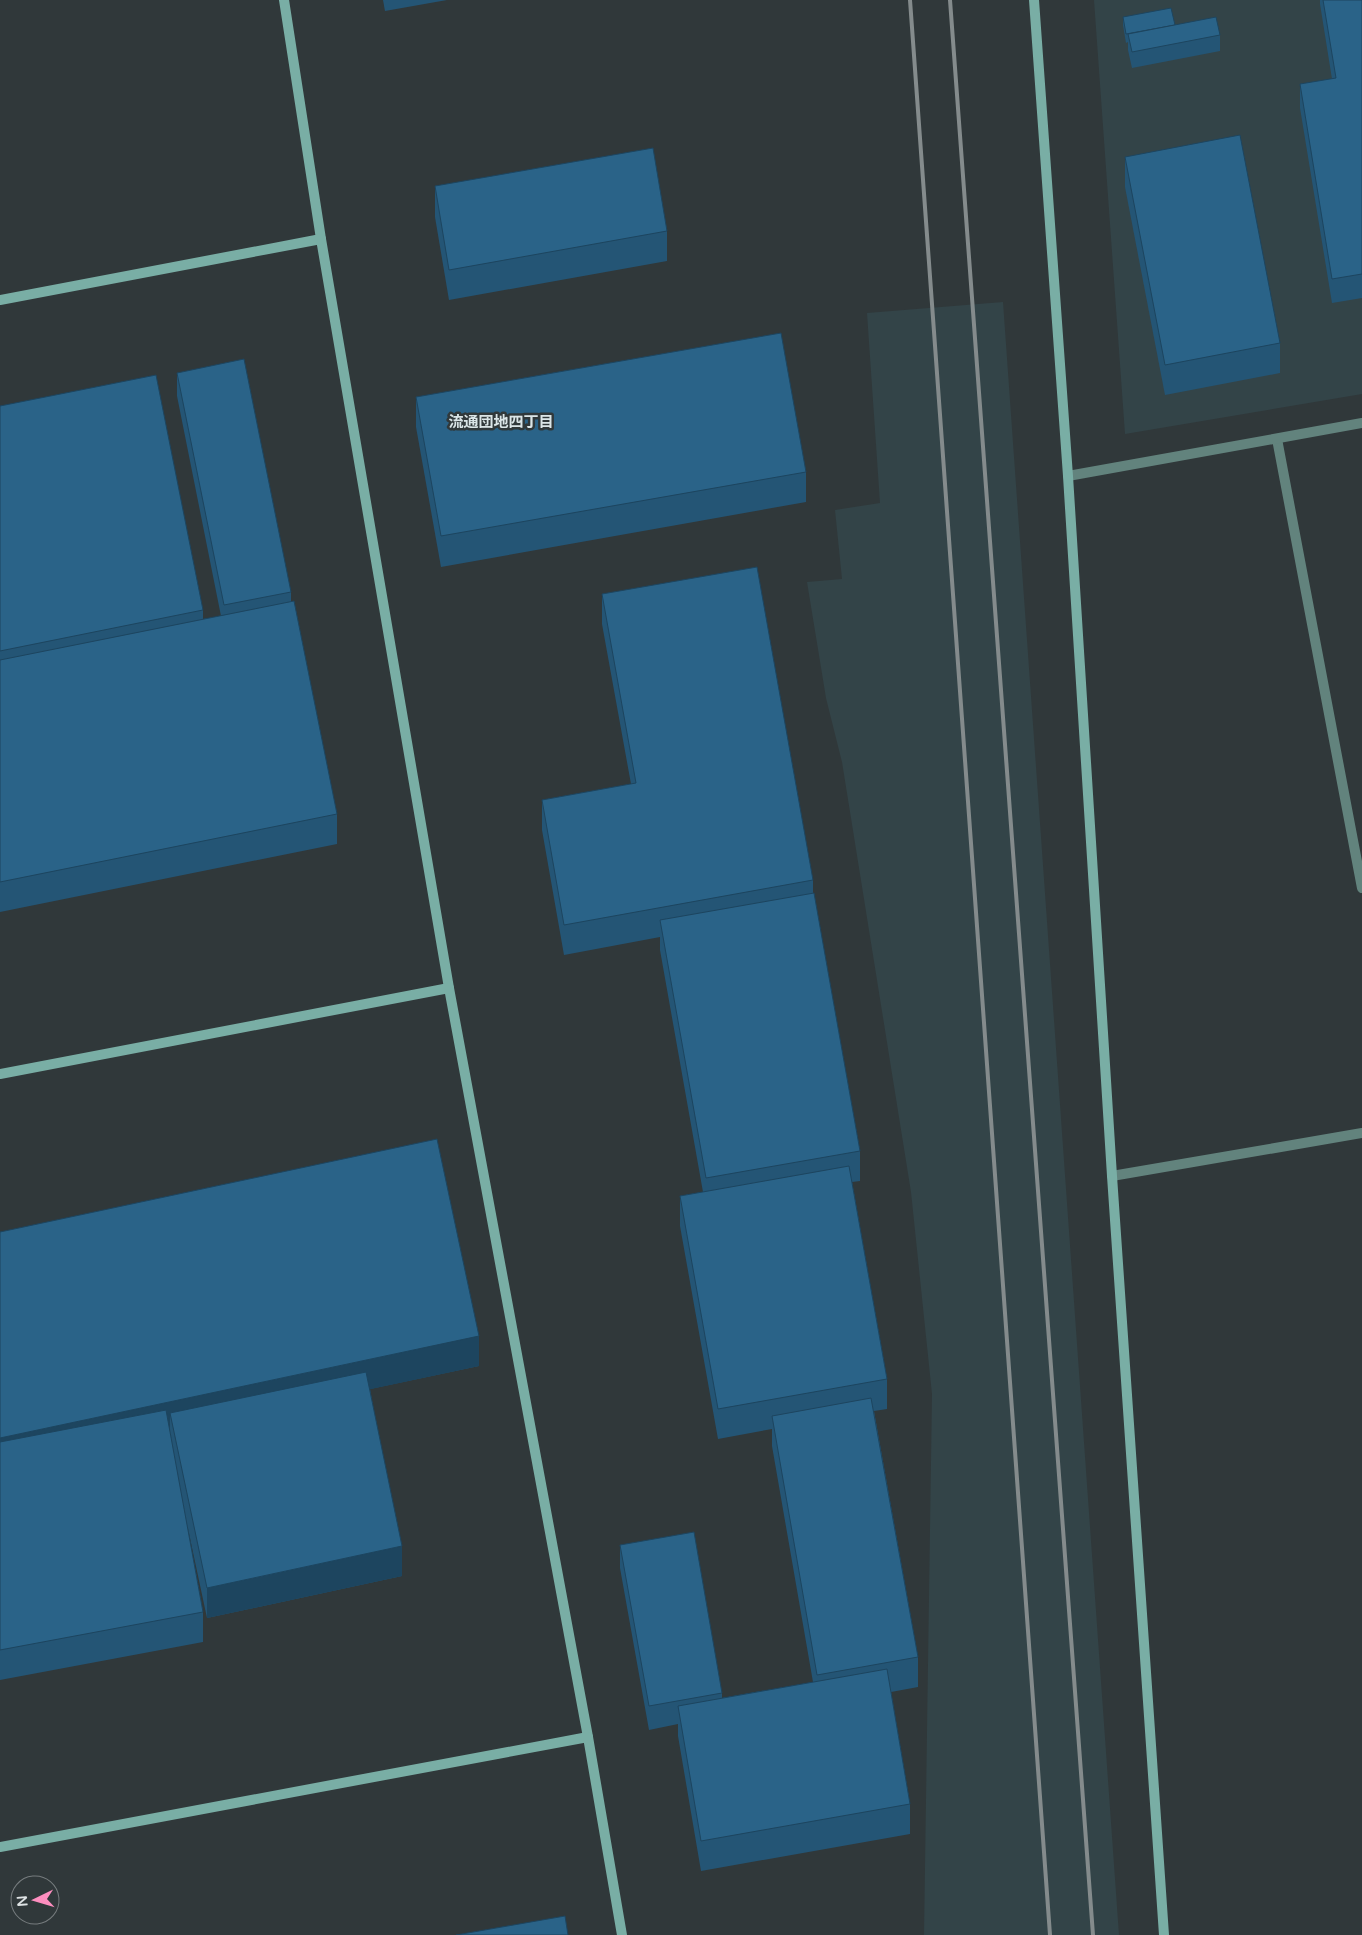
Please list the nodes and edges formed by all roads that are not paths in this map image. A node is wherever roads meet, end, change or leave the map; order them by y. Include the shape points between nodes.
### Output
1 (284, 0) edge
2 (1034, 0) edge
3 (321, 239) junction
4 (0, 300) edge
5 (1362, 423) edge
6 (1277, 439) junction
7 (1068, 476) junction
8 (1362, 888) edge
9 (449, 988) junction
10 (0, 1074) edge
11 (1362, 1133) edge
12 (1112, 1176) junction
13 (588, 1737) junction
14 (0, 1848) edge
15 (622, 1935) edge
16 (1164, 1935) edge

1 - 3 street
2 - 7 street
3 - 4 street
3 - 9 street
5 - 6 street
6 - 7 street
6 - 8 street
7 - 12 street
9 - 10 street
9 - 13 street
11 - 12 street
12 - 16 street
13 - 14 street
13 - 15 street

